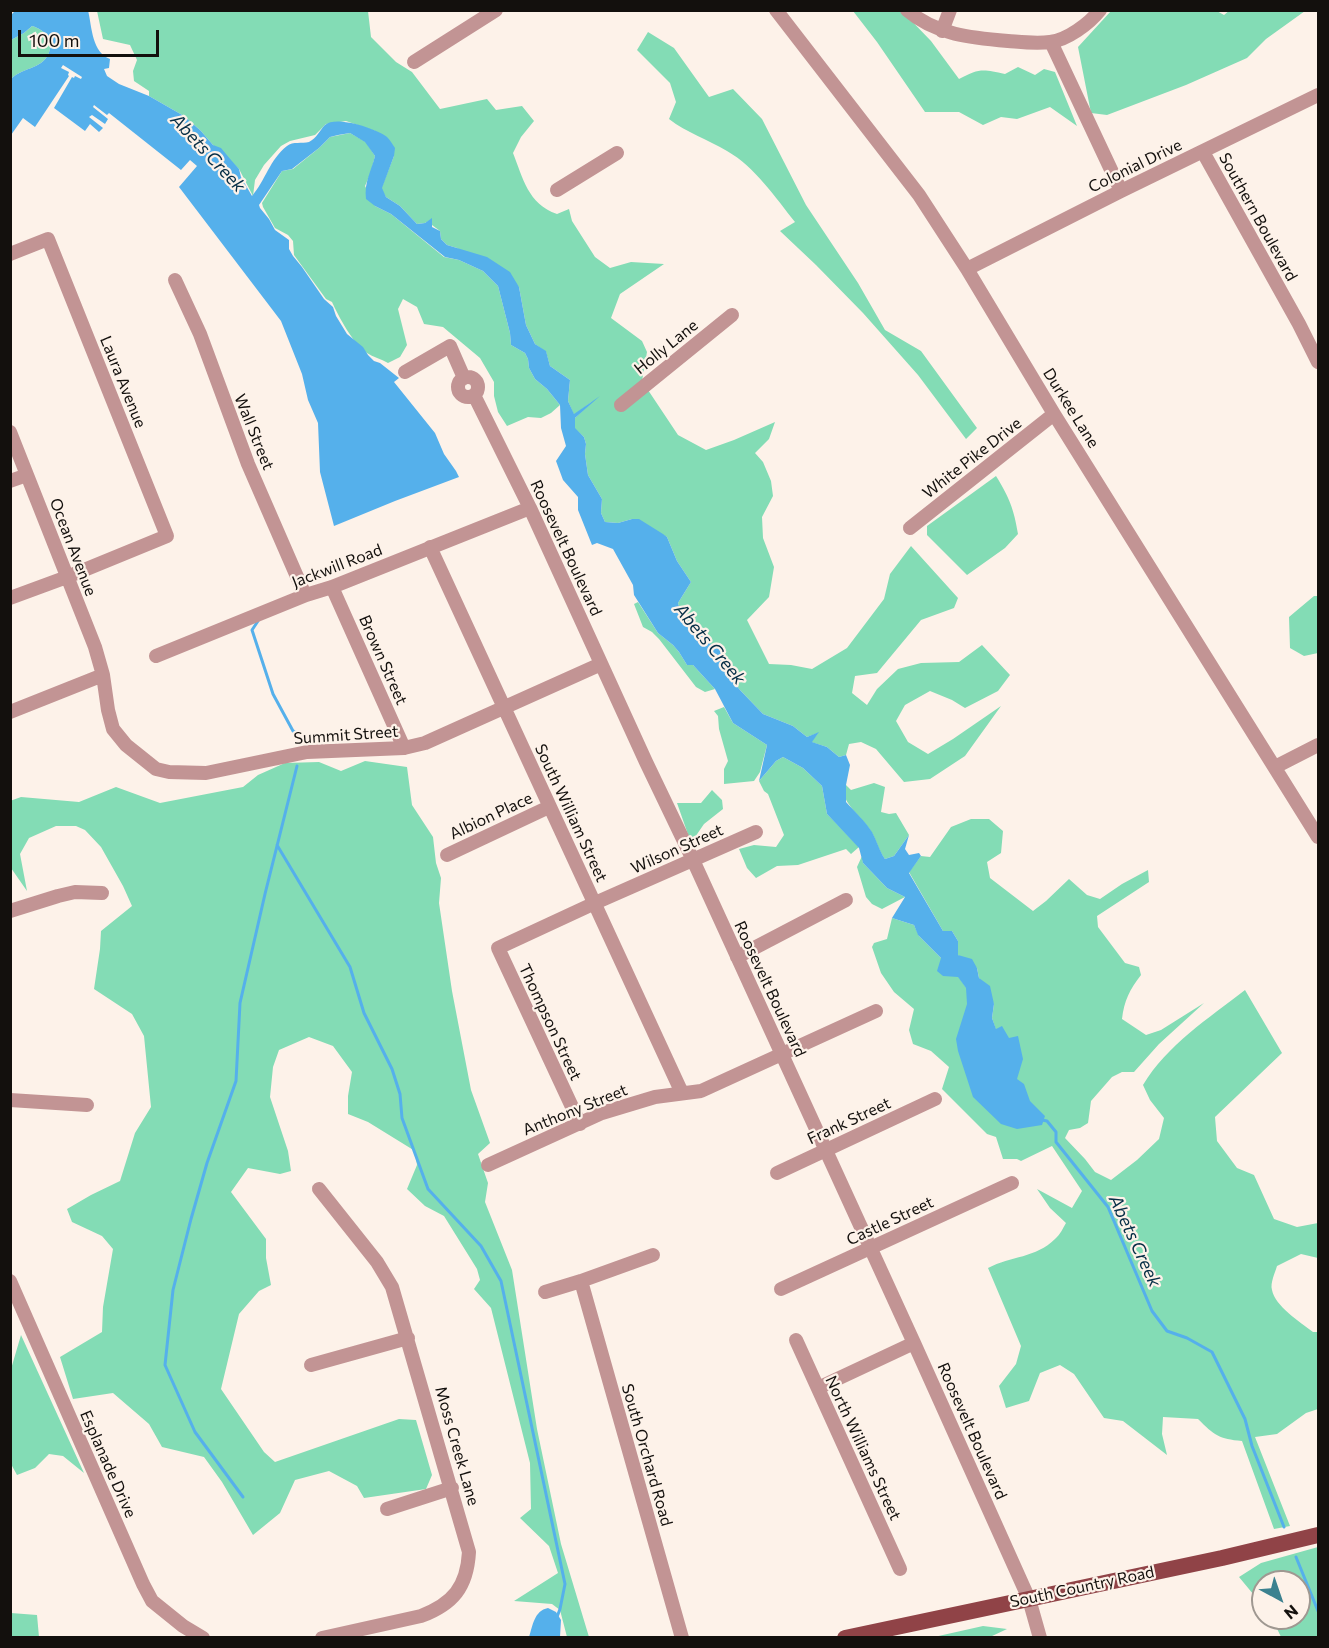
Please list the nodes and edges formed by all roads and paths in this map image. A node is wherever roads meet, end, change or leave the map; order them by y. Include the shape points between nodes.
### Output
1 (496, 10) edge
2 (776, 10) edge
3 (907, 10) edge
4 (950, 10) edge
5 (1100, 10) edge
6 (942, 30) junction
7 (1051, 42) junction
8 (414, 62) dead end
9 (1318, 95) edge
10 (1203, 152) junction
11 (617, 153) dead end
12 (557, 190) dead end
13 (1121, 191) junction
14 (10, 254) edge
15 (967, 269) junction
16 (175, 280) dead end
17 (732, 315) dead end
18 (1318, 362) edge
19 (405, 372) dead end
20 (621, 405) dead end
21 (1054, 414) junction
22 (10, 432) edge
23 (27, 475) junction
24 (10, 481) edge
25 (530, 508) junction
26 (910, 528) dead end
27 (430, 547) junction
28 (67, 577) junction
29 (332, 587) junction
30 (304, 595) junction
31 (10, 598) edge
32 (156, 656) dead end
33 (601, 664) junction
34 (103, 675) junction
35 (504, 708) junction
36 (10, 712) edge
37 (1318, 745) edge
38 (404, 747) junction
39 (1275, 767) junction
40 (549, 807) junction
41 (756, 832) dead end
42 (1318, 837) edge
43 (447, 855) dead end
44 (693, 860) junction
45 (102, 893) dead end
46 (846, 900) dead end
47 (595, 903) junction
48 (10, 911) edge
49 (513, 942) joint
50 (737, 957) junction
51 (876, 1011) dead end
52 (782, 1053) junction
53 (682, 1093) junction
54 (935, 1099) dead end
55 (10, 1100) edge
56 (87, 1105) dead end
57 (580, 1124) junction
58 (826, 1150) junction
59 (488, 1165) dead end
60 (777, 1173) dead end
61 (1012, 1183) dead end
62 (319, 1189) dead end
63 (871, 1249) junction
64 (653, 1254) dead end
65 (10, 1281) edge
66 (581, 1281) junction
67 (781, 1289) dead end
68 (545, 1292) dead end
69 (408, 1338) junction
70 (796, 1340) dead end
71 (914, 1343) junction
72 (311, 1365) dead end
73 (818, 1388) junction
74 (452, 1488) junction
75 (387, 1509) dead end
76 (1318, 1535) edge
77 (900, 1569) dead end
78 (1029, 1599) junction
79 (180, 1632) edge
80 (866, 1635) edge
81 (203, 1638) edge
82 (322, 1638) edge
83 (682, 1638) edge
84 (844, 1638) edge
85 (1040, 1638) edge

1 - 8 street
2 - 15 street, Durkee Lane via 919,195
3 - 6 street via 921,22
4 - 6 street
5 - 7 street via 1078,31
6 - 7 street via 978,39
7 - 13 street
9 - 10 street, Colonial Drive
10 - 13 street, Colonial Drive
10 - 18 street, Southern Boulevard
11 - 12 street
13 - 15 street, Colonial Drive
14 - 28 street, Laura Avenue via 48,240 167,536
15 - 21 street, Durkee Lane
16 - 30 street, Wall Street
17 - 20 street, Holly Lane
19 - 25 street, Roosevelt Boulevard via 450,346 464,378 477,382 474,395
21 - 26 street, White Pike Drive
21 - 39 street, Durkee Lane
22 - 23 street, Ocean Avenue
23 - 24 street
23 - 28 street, Ocean Avenue
25 - 27 street, Jackwill Road
25 - 33 street, Roosevelt Boulevard
27 - 29 street, Jackwill Road
27 - 35 street, South William Street
28 - 31 street
28 - 34 street, Ocean Avenue
29 - 30 street, Jackwill Road
29 - 38 street, Brown Street
30 - 32 street, Jackwill Road
33 - 35 street, Summit Street
33 - 44 street, Roosevelt Boulevard
34 - 36 street
34 - 38 street, Summit Street via 113,729 156,769 206,773 307,752
35 - 38 street, Summit Street via 425,743
35 - 40 street, South William Street
37 - 39 street
39 - 42 street, Durkee Lane
40 - 43 street, Albion Place
40 - 47 street, South William Street
41 - 44 street, Wilson Street
44 - 47 street, Wilson Street
44 - 50 street, Roosevelt Boulevard
45 - 48 street via 75,892
46 - 50 street
47 - 49 street, Wilson Street
47 - 53 street, South William Street
49 - 57 street, Thompson Street via 498,948
50 - 52 street, Roosevelt Boulevard
51 - 52 street, Anthony Street
52 - 53 street, Anthony Street via 701,1091
52 - 58 street, Roosevelt Boulevard
53 - 57 street, Anthony Street via 630,1104
54 - 58 street, Frank Street
55 - 56 street
57 - 59 street, Anthony Street
58 - 60 street, Frank Street
58 - 63 street, Roosevelt Boulevard
61 - 63 street, Castle Street
62 - 69 street, Moss Creek Lane via 386,1276
63 - 67 street, Castle Street
63 - 71 street, Roosevelt Boulevard
64 - 66 street
65 - 79 street, Esplanade Drive via 143,1584 152,1601
66 - 68 street
66 - 83 street, South Orchard Road
69 - 72 street
69 - 74 street, Moss Creek Lane
70 - 73 street, North Williams Street
71 - 73 street
71 - 78 street, Roosevelt Boulevard
73 - 77 street, North Williams Street
74 - 75 street
74 - 82 street, Moss Creek Lane via 470,1552 464,1581 447,1603 421,1616
76 - 78 main road, South Country Road
78 - 80 main road, South Country Road
78 - 85 street, Roosevelt Boulevard
79 - 81 street, Esplanade Drive
80 - 84 main road, South Country Road

